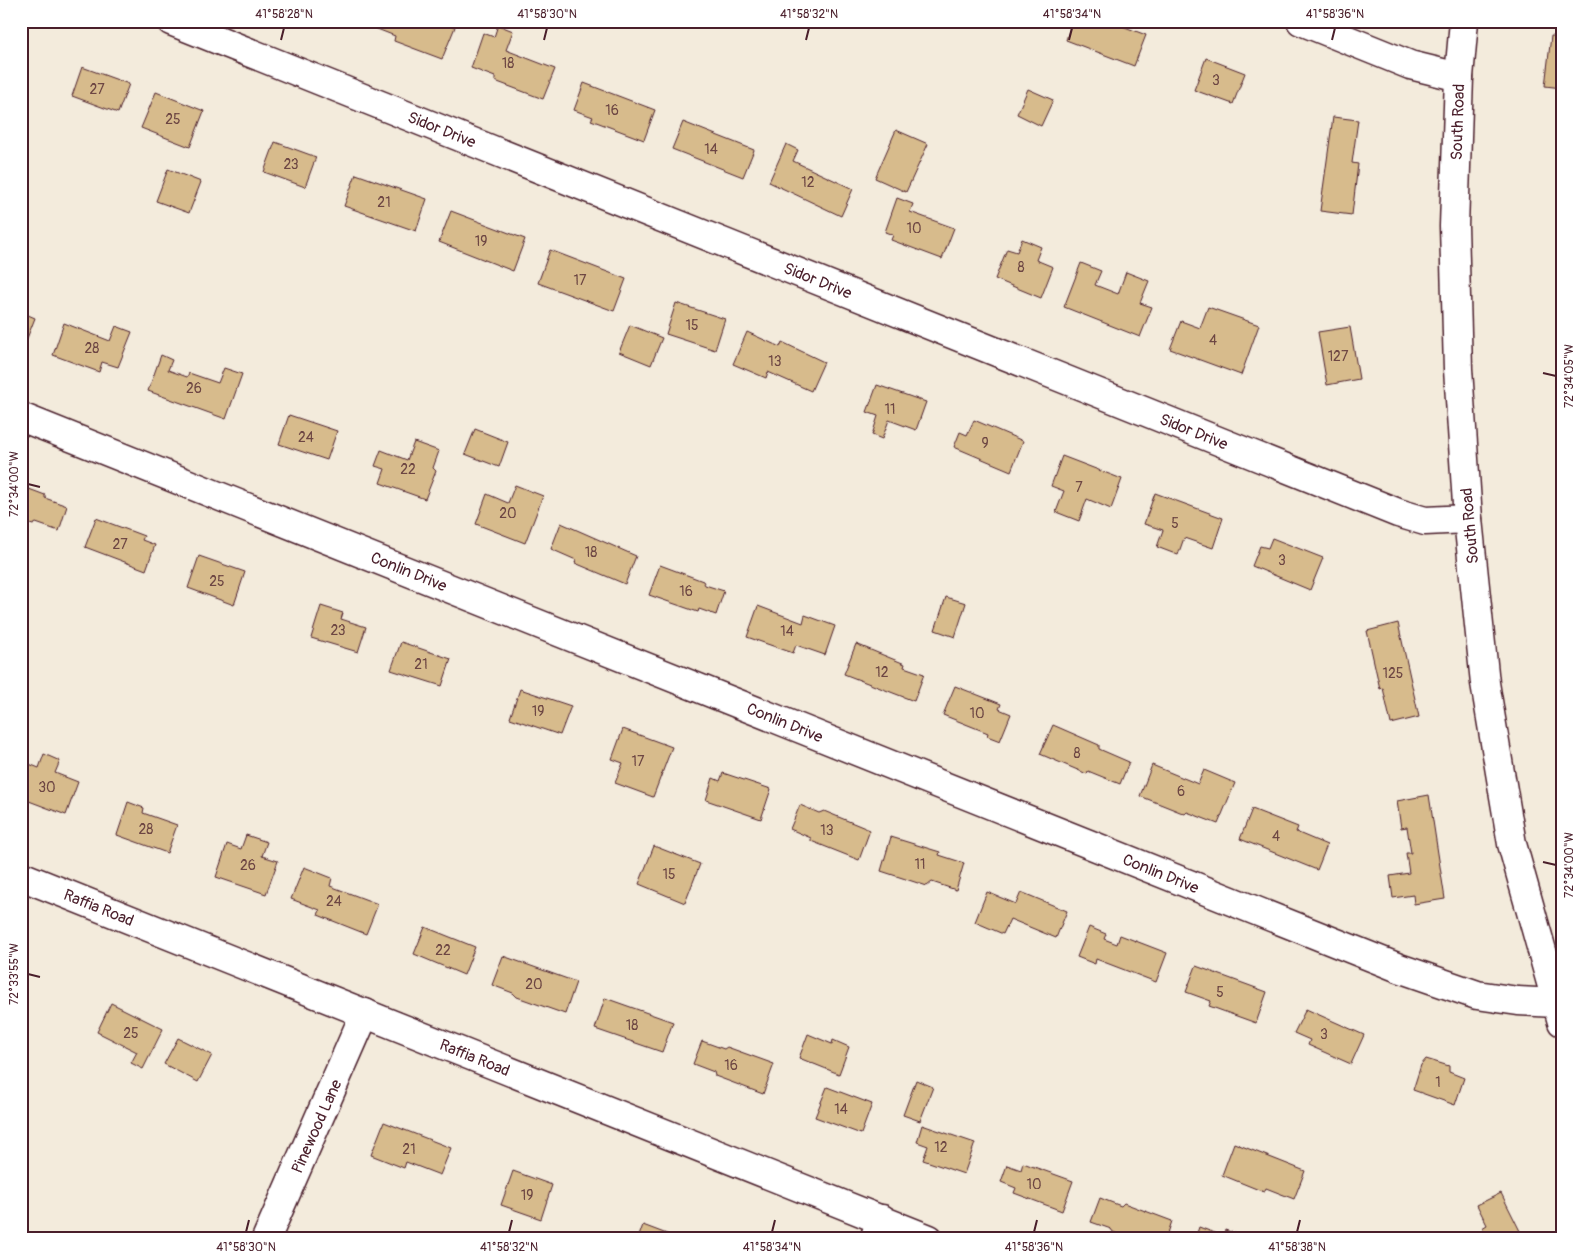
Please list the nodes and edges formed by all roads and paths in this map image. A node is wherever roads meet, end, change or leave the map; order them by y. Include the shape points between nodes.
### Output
1 (171, 21) edge
2 (1301, 21) edge
3 (1464, 21) edge
4 (1459, 77) junction
5 (21, 417) edge
6 (1468, 518) junction
7 (21, 876) edge
8 (1559, 1012) edge
9 (365, 1013) junction
10 (878, 1229) edge
11 (266, 1239) edge
12 (928, 1239) edge

1 - 6 street, Sidor Drive via 1398,513 1426,521
2 - 4 street via 1410,65
3 - 4 street, South Road
4 - 6 street, South Road via 1454,226 1458,369
5 - 8 street, Conlin Drive via 1399,968 1477,995
6 - 8 street, South Road via 1485,683 1512,844
7 - 9 street, Raffia Road
9 - 10 street, Raffia Road
9 - 11 street, Pinewood Lane
10 - 12 street, Raffia Road

